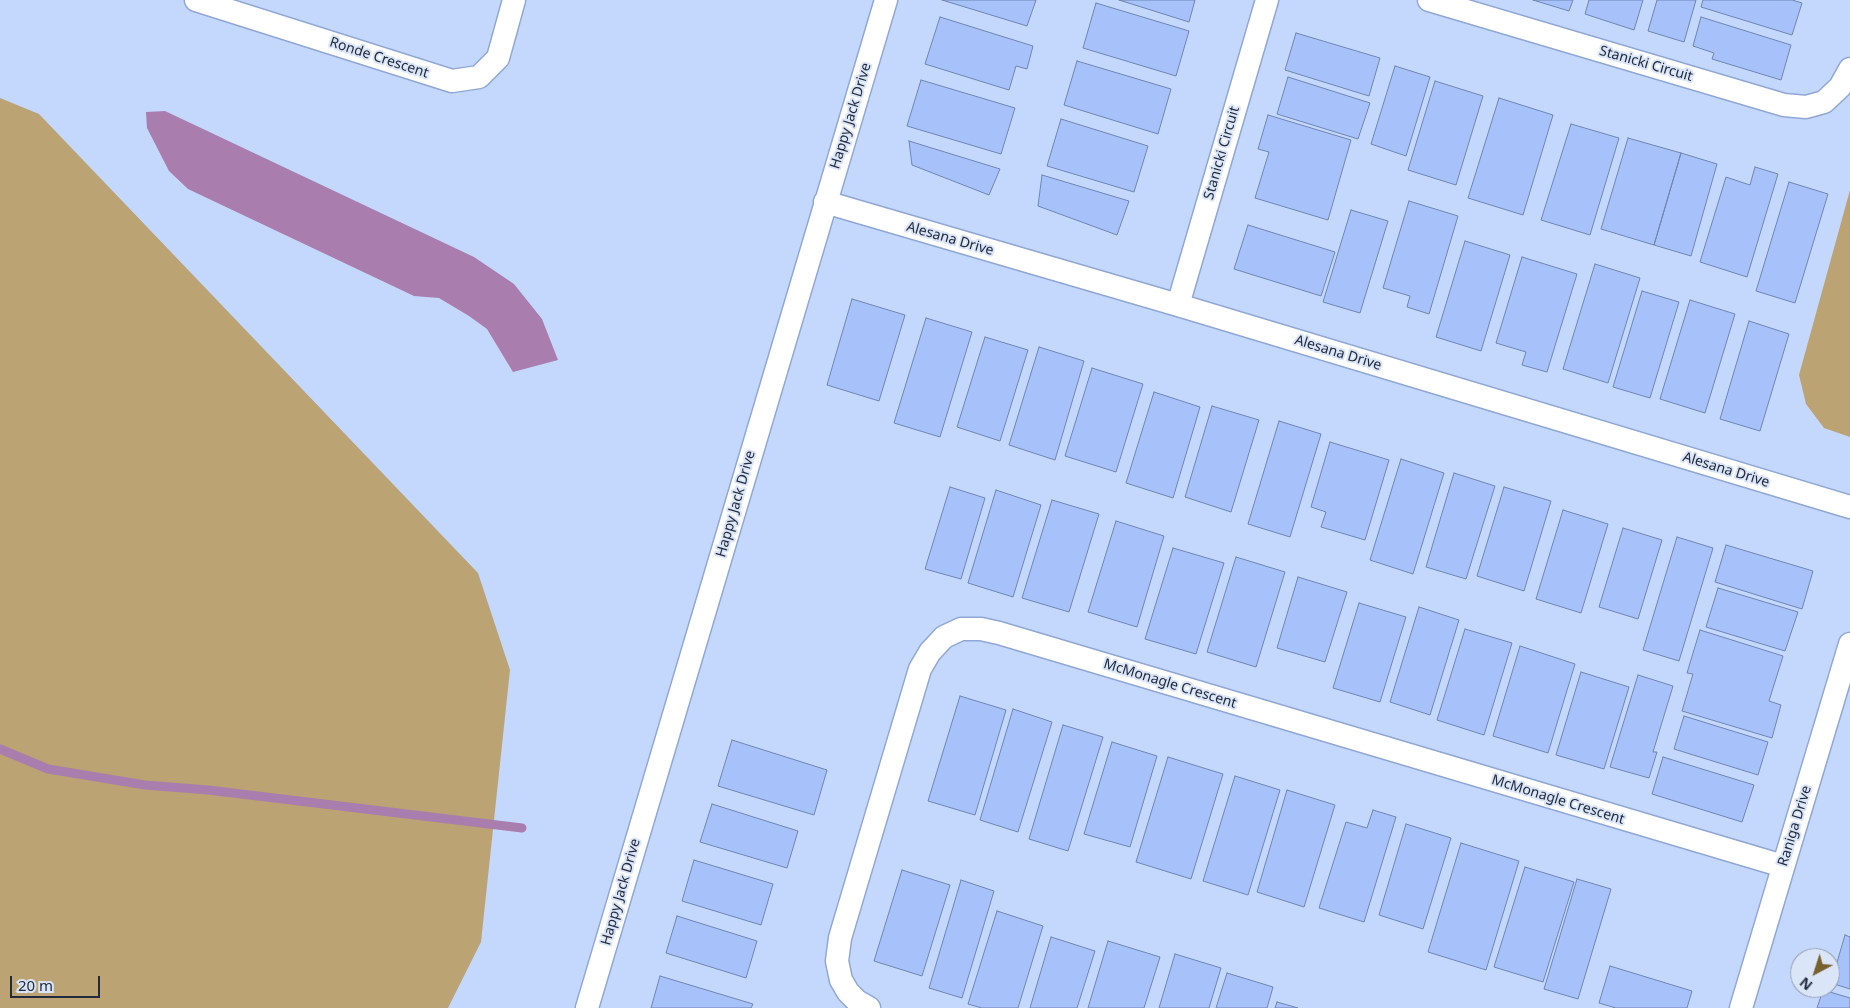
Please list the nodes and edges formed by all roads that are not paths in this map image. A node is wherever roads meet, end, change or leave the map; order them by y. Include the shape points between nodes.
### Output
1 (196, 0) edge
2 (514, 0) edge
3 (886, 0) edge
4 (1267, 0) edge
5 (1429, 0) edge
6 (1850, 69) edge
7 (825, 202) junction
8 (1178, 306) junction
9 (1850, 507) edge
10 (1850, 644) edge
11 (1783, 866) junction
12 (587, 1008) edge
13 (869, 1008) edge
14 (1741, 1008) edge

1 - 2 street, Ronde Crescent via 452,81 479,77 498,58
3 - 7 street, Happy Jack Drive
4 - 8 street, Stanicki Circuit
5 - 6 street, Stanicki Circuit via 1784,105 1806,107 1824,102 1840,86
7 - 8 street, Alesana Drive
7 - 12 street, Happy Jack Drive
8 - 9 street, Alesana Drive
10 - 11 street, Raniga Drive
11 - 13 street, McMonagle Crescent via 999,633 960,629 944,637 920,669 840,938 837,961 841,980 856,1001
11 - 14 street, Raniga Drive

